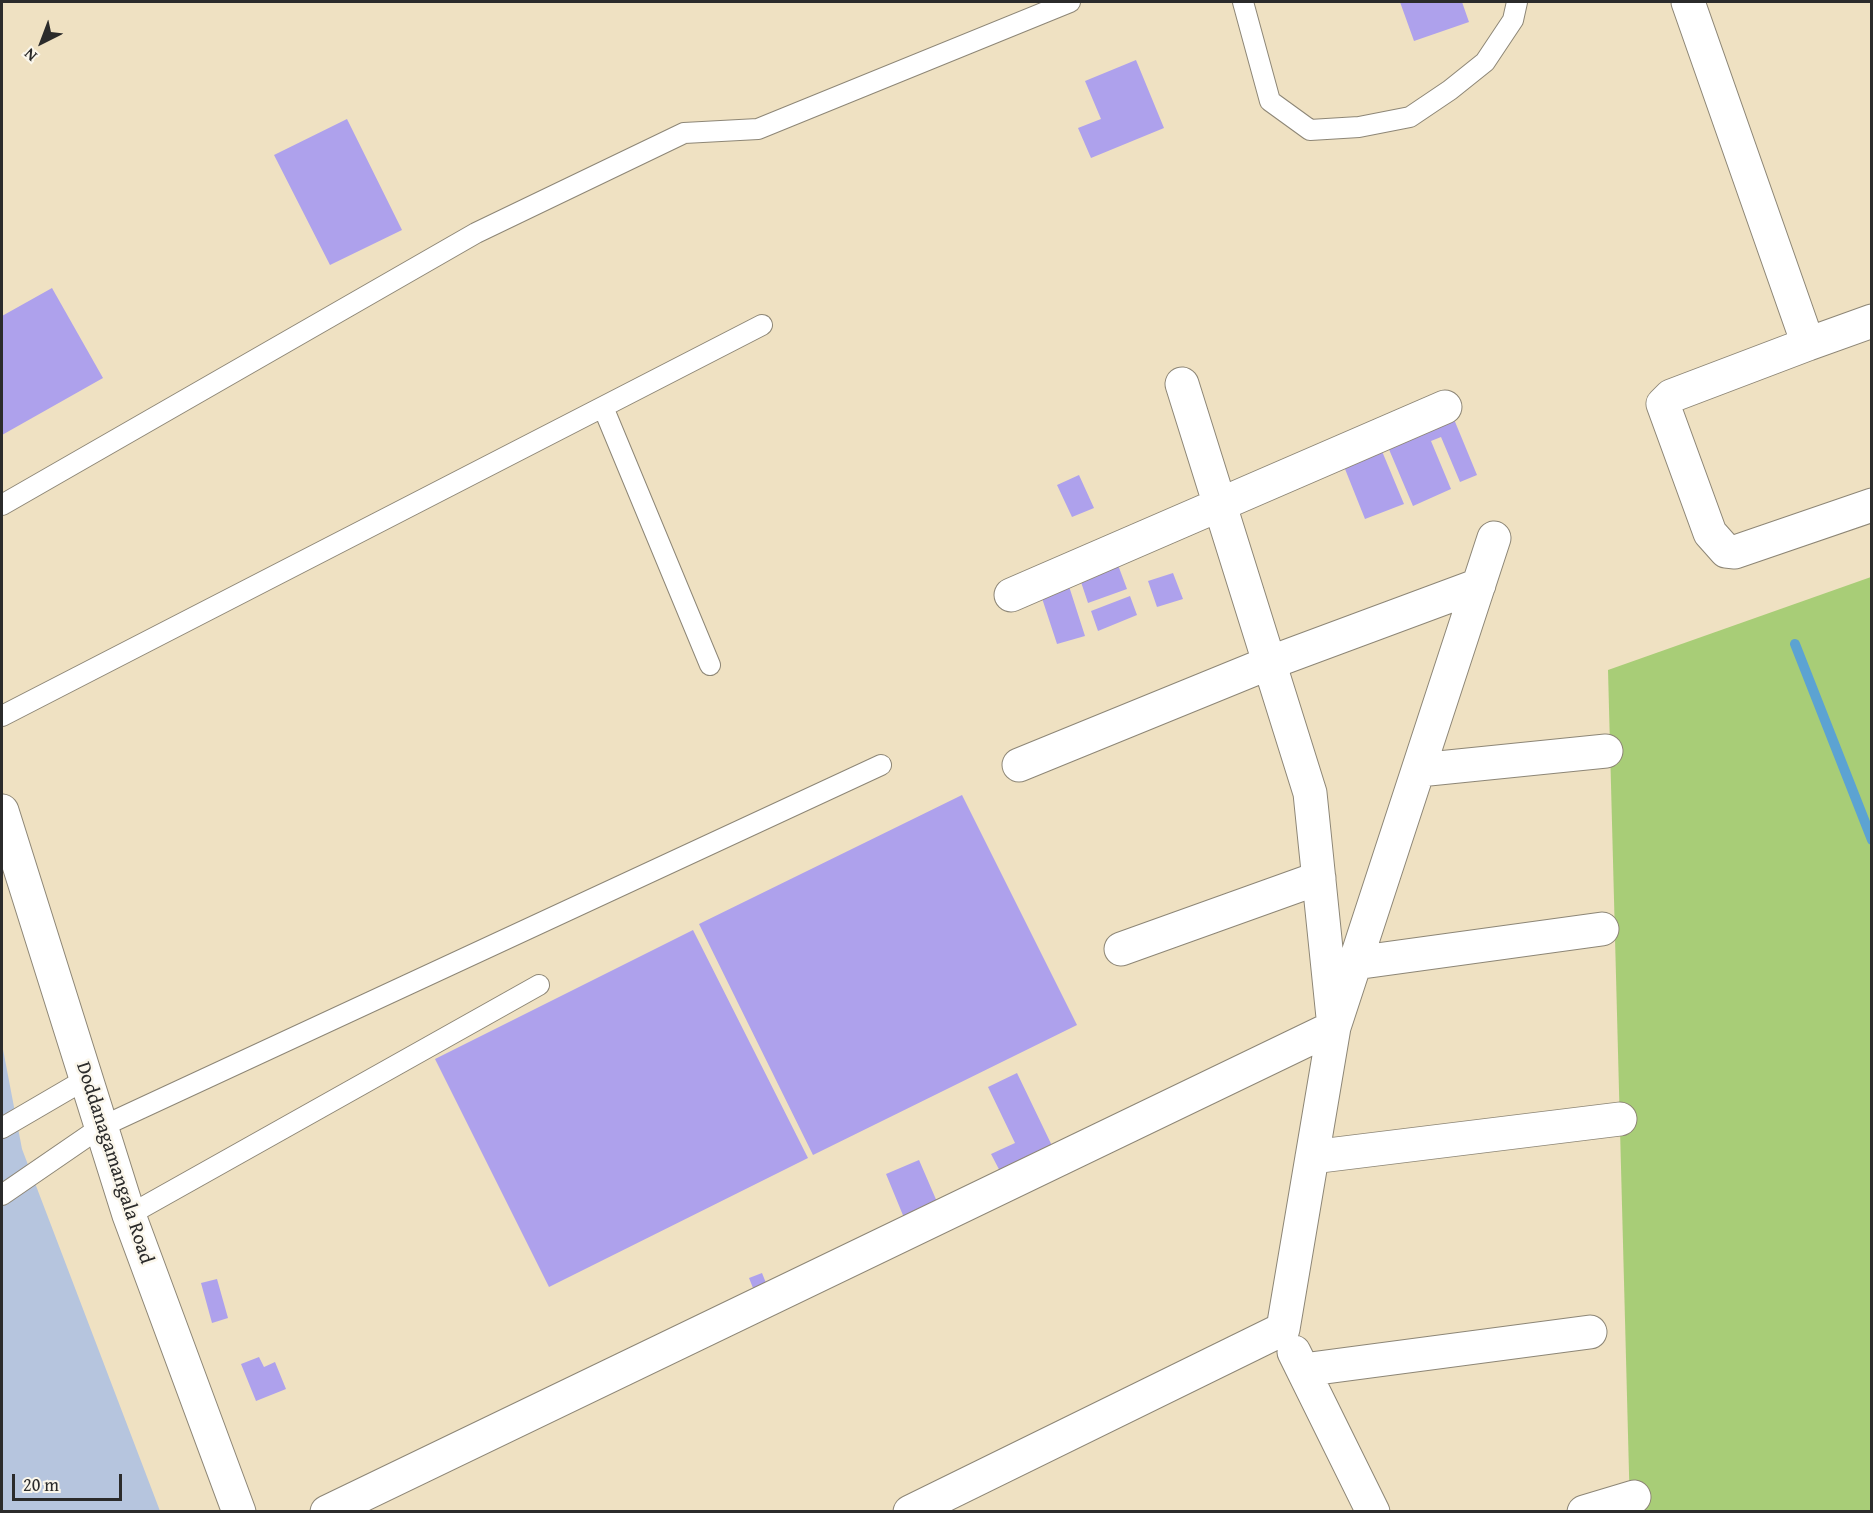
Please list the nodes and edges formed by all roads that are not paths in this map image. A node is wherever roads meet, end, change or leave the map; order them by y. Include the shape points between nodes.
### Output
1 (1070, 2) edge
2 (1243, 2) edge
3 (1517, 2) edge
4 (1688, 2) edge
5 (1872, 321) edge
6 (762, 325) dead end
7 (1808, 344) junction
8 (1182, 384) dead end
9 (603, 407) junction
10 (1445, 407) dead end
11 (2, 505) edge
12 (1220, 505) junction
13 (1872, 505) edge
14 (1494, 538) dead end
15 (1479, 585) junction
16 (1011, 595) dead end
17 (1269, 663) junction
18 (710, 665) dead end
19 (2, 716) edge
20 (1606, 752) dead end
21 (881, 765) dead end
22 (1019, 765) dead end
23 (1419, 770) junction
24 (2, 811) edge
25 (1319, 878) junction
26 (1602, 929) dead end
27 (1121, 949) dead end
28 (1355, 963) junction
29 (539, 985) dead end
30 (1334, 1028) junction
31 (86, 1079) junction
32 (1620, 1119) dead end
33 (101, 1127) junction
34 (2, 1128) edge
35 (1312, 1157) junction
36 (2, 1195) edge
37 (129, 1215) junction
38 (1283, 1329) junction
39 (1590, 1332) dead end
40 (1303, 1370) junction
41 (1634, 1497) dead end
42 (239, 1512) edge
43 (327, 1512) edge
44 (910, 1512) edge
45 (1373, 1512) edge
46 (1584, 1512) edge

1 - 11 lane via 758,129 684,133 476,232
2 - 3 lane via 1270,101 1310,130 1359,127 1410,117 1485,62 1513,20
4 - 7 street
5 - 7 street
6 - 9 lane
7 - 13 street via 1664,401 1710,533 1720,547 1735,552
8 - 12 street
9 - 18 lane
9 - 19 lane
10 - 12 street
12 - 16 street
12 - 17 street
14 - 15 street
15 - 17 street
15 - 23 street
17 - 22 street
17 - 25 street via 1310,793
20 - 23 street
21 - 33 lane
23 - 28 street
24 - 31 street, Doddanagamangala Road
25 - 27 street
25 - 30 street
26 - 28 street
28 - 30 street
29 - 37 lane
30 - 35 street
30 - 43 street
31 - 33 street, Doddanagamangala Road
31 - 34 lane
32 - 35 street
33 - 36 lane
33 - 37 street, Doddanagamangala Road
35 - 38 street
37 - 42 street, Doddanagamangala Road
38 - 40 street
38 - 44 street
39 - 40 street
40 - 45 street
41 - 46 street

